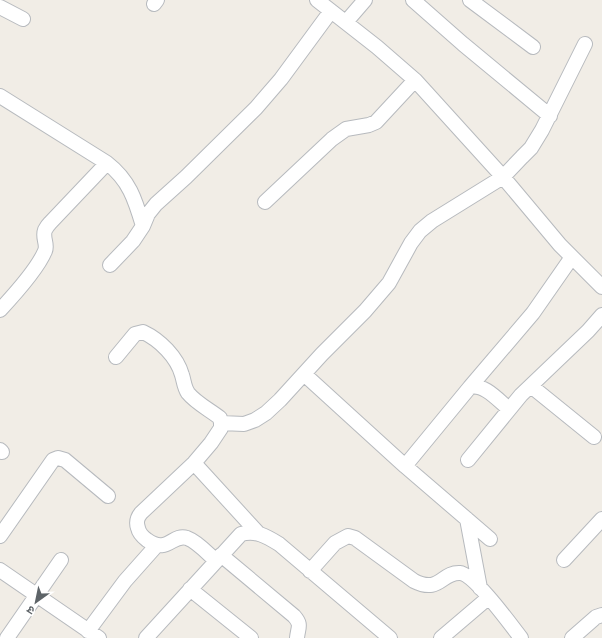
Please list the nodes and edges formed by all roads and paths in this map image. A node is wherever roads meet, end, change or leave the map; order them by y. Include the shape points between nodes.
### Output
1 (317, 0) edge
2 (365, 0) edge
3 (412, 0) edge
4 (470, 0) edge
5 (0, 7) edge
6 (331, 11) junction
7 (23, 19) dead end
8 (346, 22) junction
9 (585, 44) dead end
10 (533, 47) dead end
11 (415, 80) junction
12 (0, 96) edge
13 (550, 116) junction
14 (106, 163) junction
15 (503, 177) junction
16 (266, 202) dead end
17 (143, 226) junction
18 (572, 257) junction
19 (110, 265) dead end
20 (602, 287) edge
21 (0, 310) edge
22 (602, 315) edge
23 (116, 357) dead end
24 (304, 374) junction
25 (530, 386) junction
26 (470, 388) junction
27 (509, 409) junction
28 (222, 423) junction
29 (594, 437) dead end
30 (468, 460) dead end
31 (194, 463) junction
32 (405, 466) junction
33 (108, 496) dead end
34 (467, 519) junction
35 (602, 519) edge
36 (258, 533) junction
37 (0, 536) edge
38 (490, 539) dead end
39 (157, 546) junction
40 (218, 558) junction
41 (61, 560) dead end
42 (564, 560) dead end
43 (0, 570) edge
44 (310, 571) junction
45 (190, 589) junction
46 (484, 593) junction
47 (36, 595) junction
48 (602, 615) edge
49 (94, 634) edge
50 (7, 638) edge
51 (146, 638) edge
52 (251, 638) edge
53 (297, 638) edge
54 (390, 638) edge
55 (441, 638) edge
56 (521, 638) edge
57 (572, 638) edge

1 - 6 street
2 - 8 street
3 - 13 street
4 - 10 street
5 - 7 street
6 - 8 street
6 - 17 street via 281,80 256,108 156,204
8 - 11 street
9 - 13 street
11 - 15 street
11 - 16 street via 376,122 346,129 332,139
12 - 14 street
13 - 15 street via 531,148
14 - 17 street via 126,182 135,199
14 - 21 street via 50,223 45,230 47,245 41,260
15 - 18 street
15 - 24 street via 420,231 389,283
17 - 19 street
18 - 20 street
18 - 26 street via 533,313
22 - 25 street
23 - 28 street via 135,334 148,334 172,356 188,392 220,418
24 - 28 street via 280,400 255,420 244,424
24 - 32 street
25 - 27 street
25 - 29 street
26 - 27 street via 482,388
26 - 32 street
27 - 30 street
28 - 31 street via 217,435
31 - 36 street
31 - 39 street via 138,518 138,529
32 - 34 street
33 - 37 street via 65,460 58,458 53,460
34 - 38 street
34 - 46 street
35 - 42 street
36 - 40 street via 241,534
36 - 44 street via 279,544
39 - 40 street via 185,537
39 - 49 street via 125,582
40 - 45 street
40 - 53 street via 294,616 300,627
41 - 47 street
43 - 47 street
44 - 46 street via 335,543 348,536 355,538 422,585 430,586 459,573 466,575
44 - 54 street
45 - 51 street
45 - 52 street
46 - 55 street
46 - 56 street
47 - 49 street
47 - 50 street
48 - 57 street via 596,617

